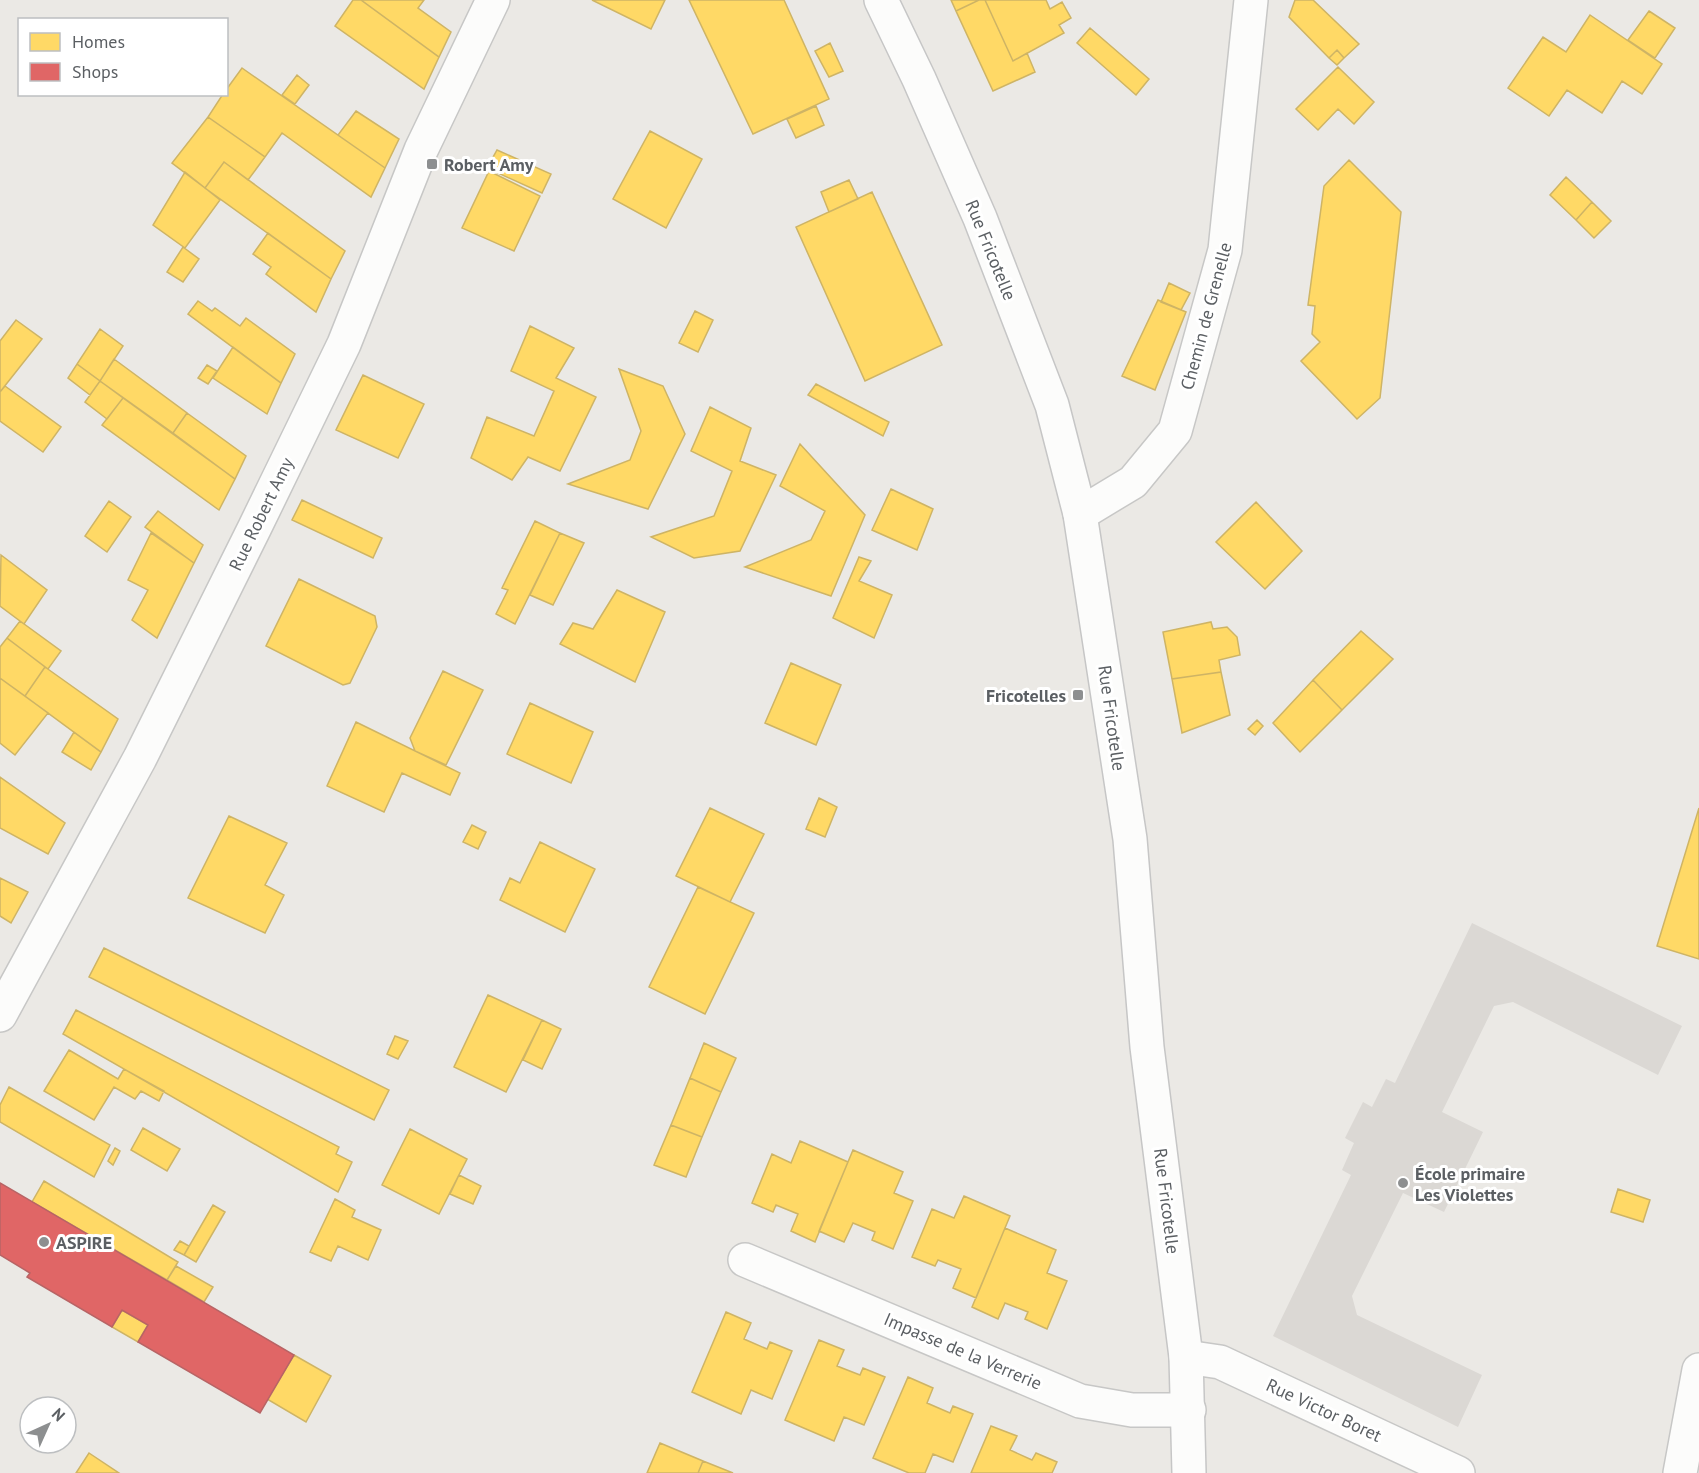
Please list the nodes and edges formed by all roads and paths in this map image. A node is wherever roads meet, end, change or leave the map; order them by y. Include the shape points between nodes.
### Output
1 (493, 0) edge
2 (881, 0) edge
3 (1251, 0) edge
4 (1080, 514) junction
5 (0, 1015) edge
6 (745, 1260) dead end
7 (1186, 1357) junction
8 (1699, 1370) edge
9 (1189, 1410) junction
10 (1189, 1473) edge
11 (1458, 1473) edge
12 (1680, 1473) edge

1 - 5 street, Rue Robert Amy via 421,150 344,344 282,473 140,758
2 - 4 street, Rue Fricotelle via 980,218 1052,405
3 - 4 street, Chemin de Grenelle via 1226,250 1175,430 1133,482
4 - 7 street, Rue Fricotelle via 1130,838 1148,1047
6 - 9 street, Impasse de la Verrerie via 1080,1401 1132,1410
7 - 9 street, Rue Fricotelle
7 - 11 street, Rue Victor Boret via 1220,1362
8 - 12 street
9 - 10 street, Rue Fricotelle

